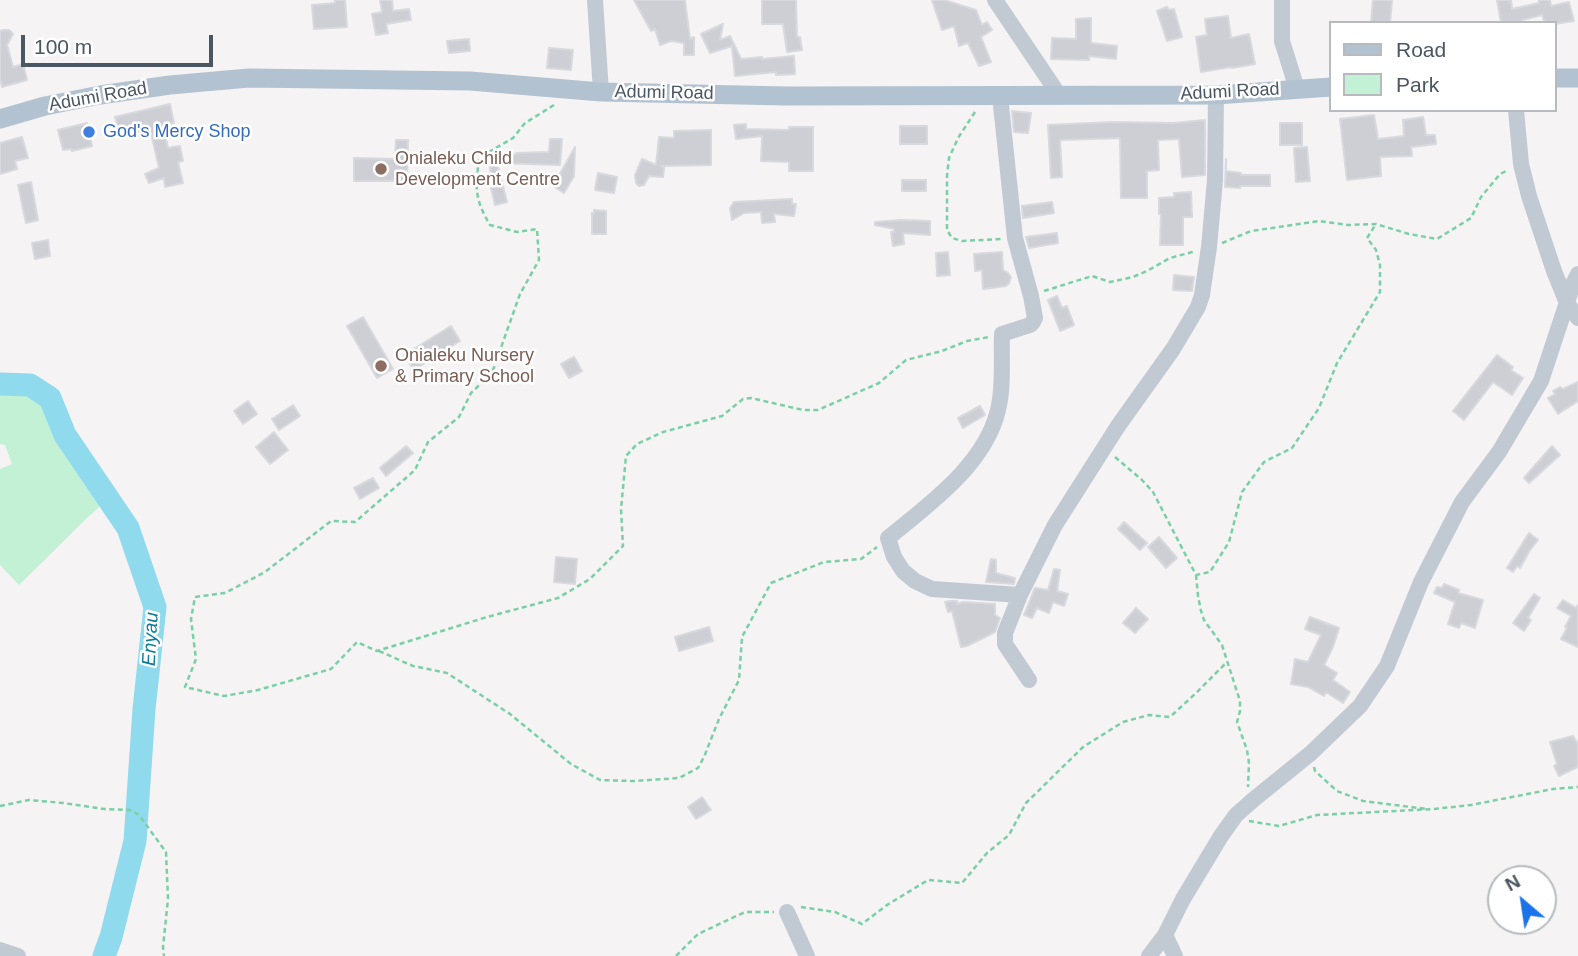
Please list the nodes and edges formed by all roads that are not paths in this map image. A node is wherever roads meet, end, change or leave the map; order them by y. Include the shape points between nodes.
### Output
1 (595, 0) edge
2 (995, 0) edge
3 (1282, 0) edge
4 (1557, 78) edge
5 (1578, 78) edge
6 (1330, 86) edge
7 (1297, 89) junction
8 (601, 92) junction
9 (1059, 95) junction
10 (1216, 95) junction
11 (994, 96) junction
12 (1516, 112) edge
13 (0, 119) edge
14 (1578, 274) edge
15 (1567, 303) junction
16 (1578, 318) edge
17 (1020, 595) junction
18 (1029, 680) dead end
19 (787, 912) road end
20 (1165, 935) junction
21 (0, 950) edge
22 (18, 956) edge
23 (807, 956) edge
24 (1149, 956) edge
25 (1175, 956) edge

1 - 8 street
2 - 9 street
3 - 7 street via 1283,41
4 - 5 main road
6 - 7 main road, Adumi Road
7 - 10 main road, Adumi Road
8 - 11 main road, Adumi Road
8 - 13 main road, Adumi Road via 470,81 249,78 100,95
9 - 10 main road, Adumi Road
9 - 11 main road, Adumi Road
10 - 17 street via 1209,247 1198,307 1055,524
11 - 17 street via 1015,238 1035,318 1030,325 1002,334 999,407 983,445 940,496 887,538 903,571 932,589
12 - 15 street via 1529,196
14 - 15 street
15 - 16 street
15 - 20 street via 1541,380 1499,452 1462,502 1424,574 1387,666 1360,706 1236,816
17 - 18 street via 1004,643
19 - 23 street
20 - 24 street
20 - 25 street
21 - 22 street

